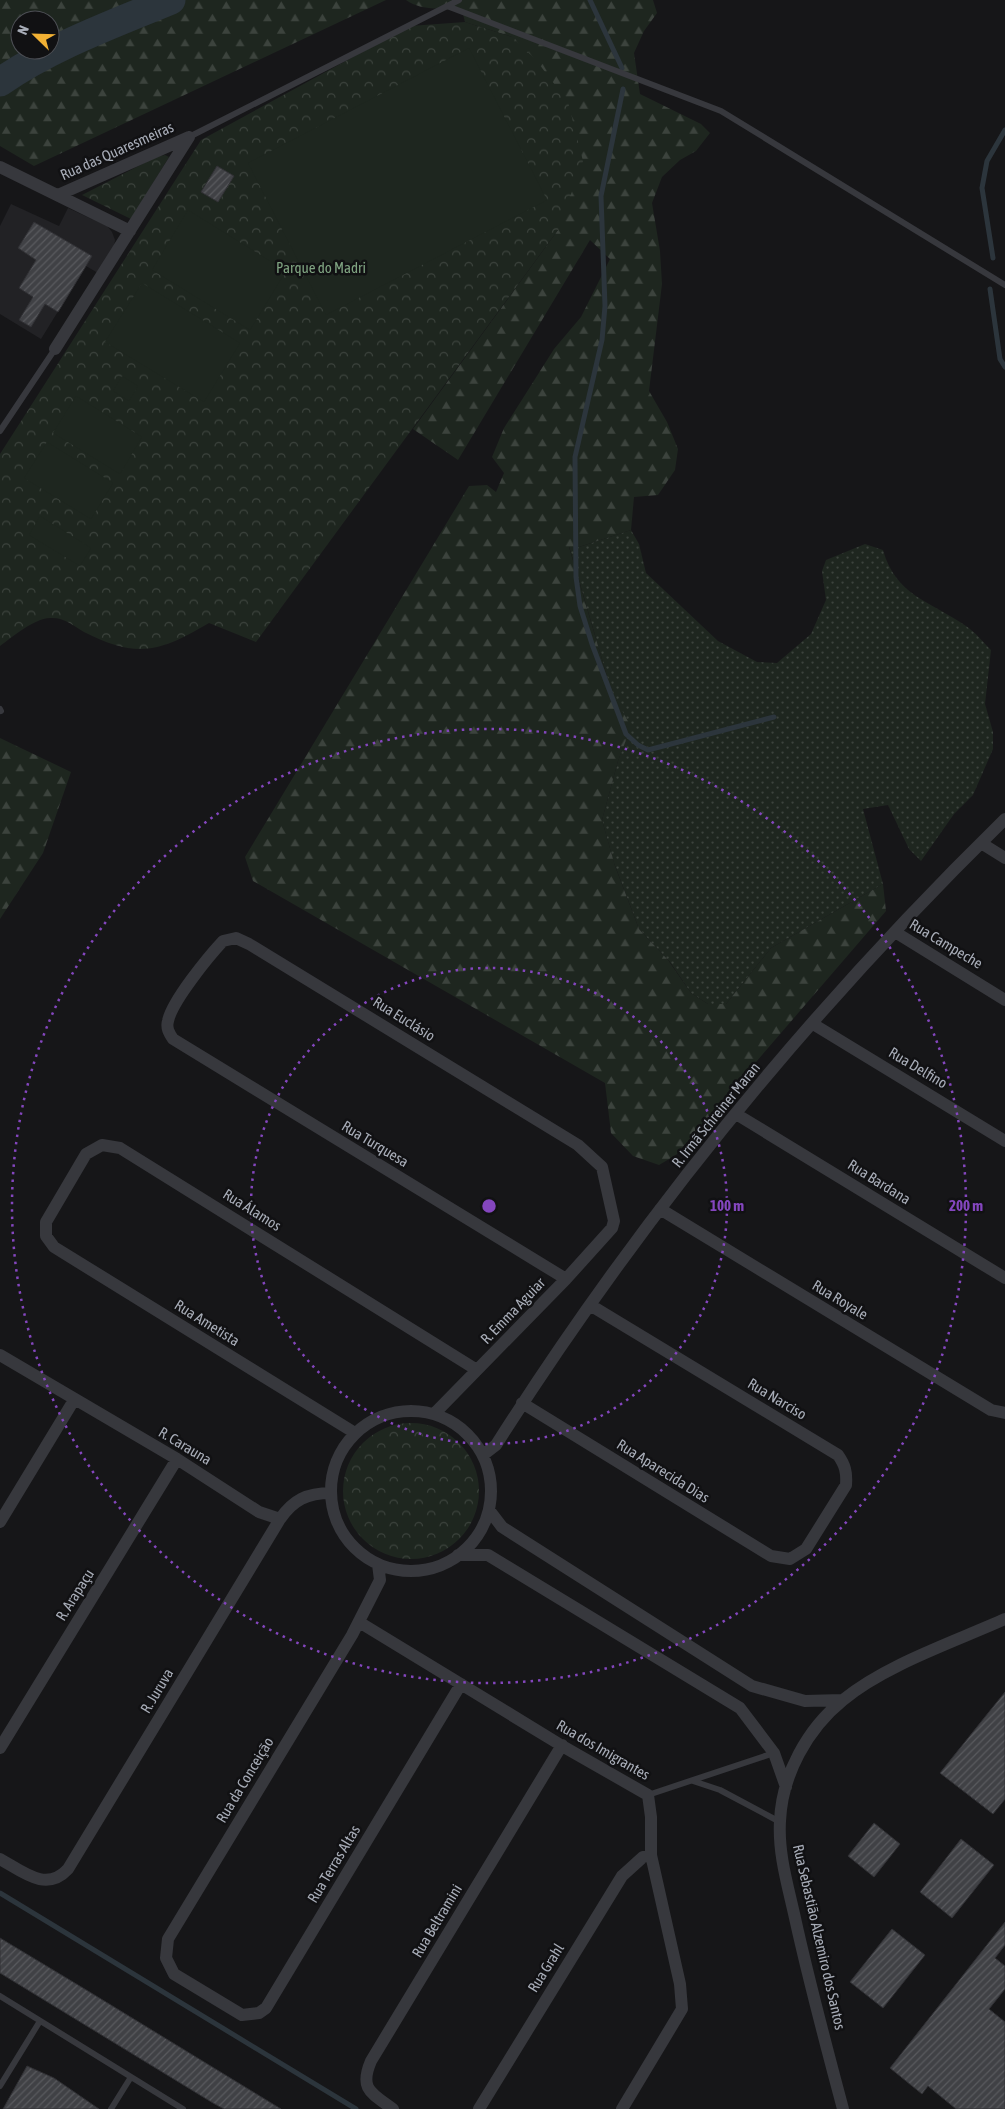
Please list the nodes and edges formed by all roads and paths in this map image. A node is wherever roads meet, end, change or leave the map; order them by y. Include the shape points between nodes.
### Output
1 (459, 0) edge
2 (447, 6) junction
3 (189, 137) junction
4 (0, 167) edge
5 (58, 195) junction
6 (130, 231) junction
7 (1005, 285) edge
8 (55, 349) joint
9 (0, 431) edge
10 (1005, 819) edge
11 (981, 843) junction
12 (1005, 858) edge
13 (895, 932) junction
14 (1005, 1000) edge
15 (813, 1024) junction
16 (169, 1033) joint
17 (736, 1114) junction
18 (1005, 1141) edge
19 (660, 1209) junction
20 (612, 1228) joint
21 (46, 1236) joint
22 (1005, 1278) edge
23 (566, 1280) junction
24 (590, 1304) junction
25 (0, 1355) edge
26 (477, 1370) junction
27 (74, 1400) junction
28 (522, 1403) junction
29 (1005, 1413) edge
30 (434, 1414) junction
31 (355, 1433) junction
32 (483, 1455) junction
33 (177, 1459) junction
34 (331, 1493) junction
35 (489, 1510) junction
36 (280, 1519) junction
37 (0, 1522) edge
38 (458, 1555) junction
39 (790, 1558) joint
40 (378, 1564) junction
41 (1005, 1619) edge
42 (359, 1622) junction
43 (461, 1684) junction
44 (842, 1700) junction
45 (562, 1745) junction
46 (0, 1748) edge
47 (774, 1753) junction
48 (693, 1781) junction
49 (786, 1787) junction
50 (648, 1795) junction
51 (780, 1822) junction
52 (651, 1855) junction
53 (2, 1860) edge
54 (0, 1996) edge
55 (212, 1997) joint
56 (40, 2021) junction
57 (131, 2076) junction
58 (0, 2086) edge
59 (111, 2109) edge
60 (183, 2109) edge
61 (393, 2109) edge
62 (479, 2109) edge
63 (622, 2109) edge
64 (843, 2109) edge

1 - 2 lane
2 - 3 lane
2 - 7 lane via 721,111
3 - 5 street, Rua das Quaresmeiras
3 - 6 street
4 - 5 street, Rua das Quaresmeiras
5 - 6 street, Rua das Quaresmeiras
6 - 8 street
8 - 9 lane
10 - 11 street, R. Irmã Schreiner Maran
11 - 12 street
11 - 13 street, R. Irmã Schreiner Maran
13 - 14 street, Rua Campeche
13 - 15 street, R. Irmã Schreiner Maran
15 - 17 street, R. Irmã Schreiner Maran
15 - 18 street, Rua Delfino
16 - 20 street, Rua Euclásio via 170,1014 202,964 222,940 236,938 578,1145 602,1167 614,1221
16 - 23 street, Rua Turquesa via 178,1043
17 - 19 street, R. Irmã Schreiner Maran
17 - 22 street, Rua Bardana
19 - 24 street, R. Irmã Schreiner Maran
19 - 29 street, Rua Royale via 991,1410
20 - 23 street, R. Emma Aguiar
21 - 26 street, Rua Álamos via 46,1222 86,1154 102,1145 120,1148
21 - 31 street, Rua Ametista via 54,1247
23 - 26 street, R. Emma Aguiar
24 - 28 street, R. Irmã Schreiner Maran
24 - 39 street, Rua Narciso via 838,1454 847,1474 846,1485 806,1549
25 - 27 street, R. Carauna
26 - 30 street, R. Emma Aguiar
27 - 33 street, R. Carauna
27 - 37 street
28 - 32 street, R. Irmã Schreiner Maran via 496,1445
28 - 39 street, Rua Aparecida Dias via 771,1556
30 - 31 street via 418,1410 391,1413
30 - 32 street via 467,1433
31 - 34 street via 339,1454
32 - 35 street via 491,1482
33 - 36 street, R. Carauna via 259,1512
33 - 46 street, R. Arapaçu
34 - 36 street, R. Juruva via 301,1498
34 - 40 street via 335,1515 344,1536 365,1557
35 - 38 street via 478,1535
35 - 44 street via 502,1527 752,1686 805,1701
36 - 53 street, R. Juruva via 68,1869 54,1880 37,1880
38 - 40 street via 446,1563 419,1571
38 - 47 street via 488,1555 740,1708
40 - 42 street, Rua da Conceição via 380,1580
41 - 44 street, Rua Sebastião Alzemiro dos Santos via 895,1669
42 - 43 street, Rua dos Imigrantes
42 - 55 street, Rua da Conceição via 168,1939 166,1958 174,1974
43 - 45 street, Rua dos Imigrantes
43 - 55 street, Rua Terras Altas via 266,2008 250,2016
44 - 49 street, Rua Sebastião Alzemiro dos Santos via 809,1736 794,1763
45 - 50 street, Rua dos Imigrantes
45 - 61 street, Rua Beltramini via 371,2060 365,2078 367,2086 372,2094
47 - 48 lane
47 - 49 street
48 - 50 lane
48 - 51 lane via 720,1790
49 - 51 street, Rua Sebastião Alzemiro dos Santos
50 - 52 street, Rua dos Imigrantes
51 - 64 street, Rua Sebastião Alzemiro dos Santos via 782,1858 790,1896
52 - 62 street, Rua Grahl via 643,1857 622,1876
52 - 63 street, Rua dos Imigrantes via 680,1984 682,2009
54 - 56 lane
56 - 57 lane
56 - 58 lane
57 - 59 lane
57 - 60 lane

